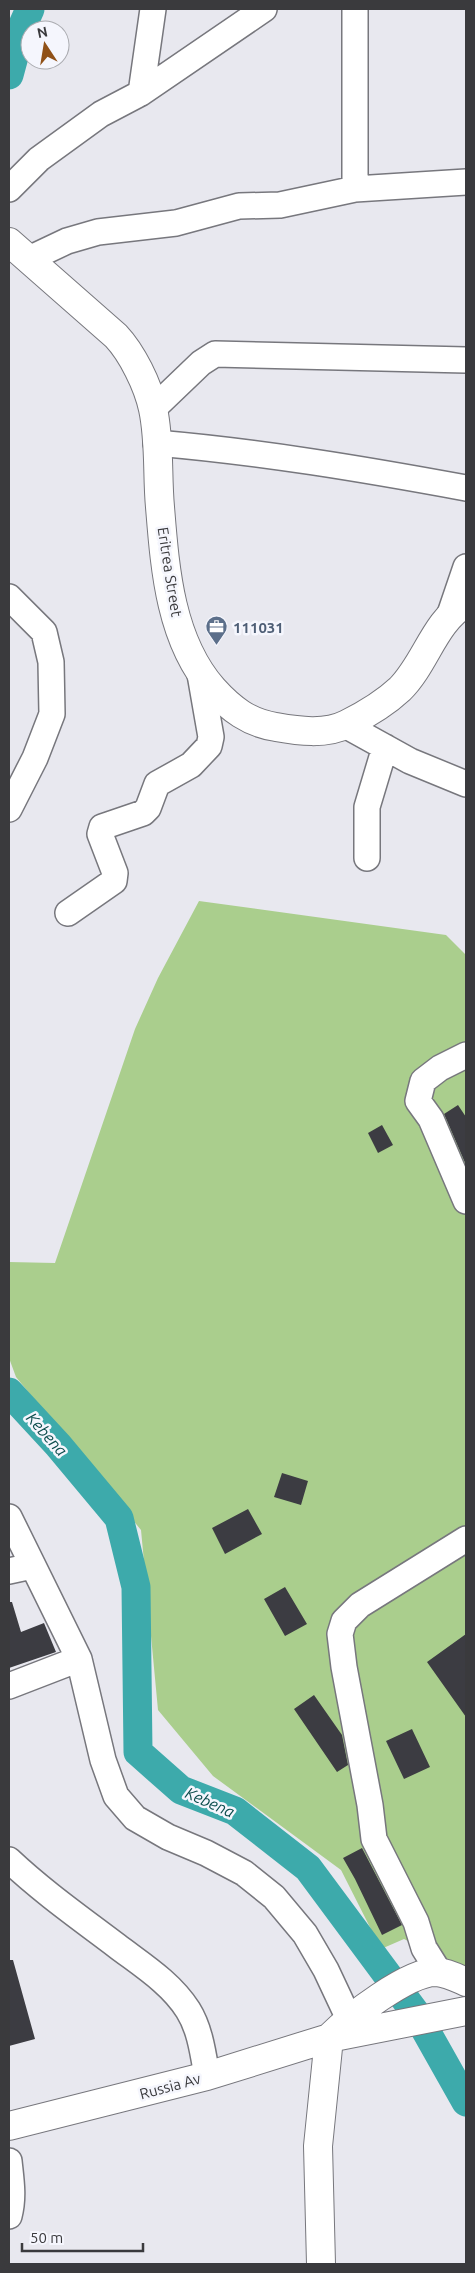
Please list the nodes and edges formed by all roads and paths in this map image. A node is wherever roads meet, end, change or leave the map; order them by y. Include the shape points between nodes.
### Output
1 (154, 9) edge
2 (264, 9) edge
3 (355, 9) edge
4 (141, 94) junction
5 (466, 182) edge
6 (9, 189) edge
7 (356, 189) junction
8 (9, 242) edge
9 (29, 259) junction
10 (466, 360) edge
11 (153, 409) junction
12 (156, 443) junction
13 (466, 488) edge
14 (466, 567) edge
15 (9, 597) edge
16 (458, 608) edge
17 (200, 674) junction
18 (345, 726) junction
19 (385, 747) junction
20 (466, 784) edge
21 (9, 809) edge
22 (367, 858) dead end
23 (68, 913) dead end
24 (466, 1055) edge
25 (427, 1148) dead end
26 (450, 1159) junction
27 (466, 1201) edge
28 (9, 1517) edge
29 (466, 1539) edge
30 (20, 1569) edge
31 (79, 1659) junction
32 (9, 1686) edge
33 (9, 1860) edge
34 (434, 1972) junction
35 (466, 1982) edge
36 (460, 2012) edge
37 (362, 2018) junction
38 (329, 2038) junction
39 (207, 2076) junction
40 (9, 2126) edge
41 (9, 2161) edge
42 (9, 2216) edge
43 (321, 2264) edge

1 - 4 street
2 - 4 street
3 - 7 street
4 - 6 street via 101,114 39,159
5 - 7 street
7 - 9 street via 280,205 239,206 176,223 98,232 67,241
8 - 9 main road, Eritrea Street
9 - 11 main road, Eritrea Street via 126,346
10 - 11 street via 215,354 200,363
11 - 12 main road, Eritrea Street
12 - 13 street via 318,461
12 - 17 main road, Eritrea Street via 171,599 183,642
14 - 16 street
15 - 21 street via 44,632 51,662 52,714 35,758
16 - 18 main road, Eritrea Street via 401,688
17 - 18 main road, Eritrea Street via 241,716 266,726 323,731
17 - 23 street via 211,737 209,746 191,765 157,784 143,813 102,828 100,834 115,873 114,881
18 - 19 street
19 - 20 street
19 - 22 street via 367,807
24 - 26 street via 423,1081 418,1101 431,1119
25 - 26 street
26 - 27 street
28 - 30 street
29 - 34 street via 360,1605 344,1621 340,1634 374,1839 416,1922
30 - 31 street
31 - 32 street
31 - 37 street via 103,1760 116,1796 135,1818 244,1873 274,1898 305,1934 326,1970
33 - 39 street via 35,1885 152,1972 179,1996 200,2037
34 - 35 main road
34 - 37 main road, Russia Av via 417,1976
36 - 37 main road, Russia Av
37 - 38 main road, Russia Av
38 - 39 main road, Russia Av
38 - 43 main road via 318,2146
39 - 40 main road, Russia Av
41 - 42 street via 12,2204

